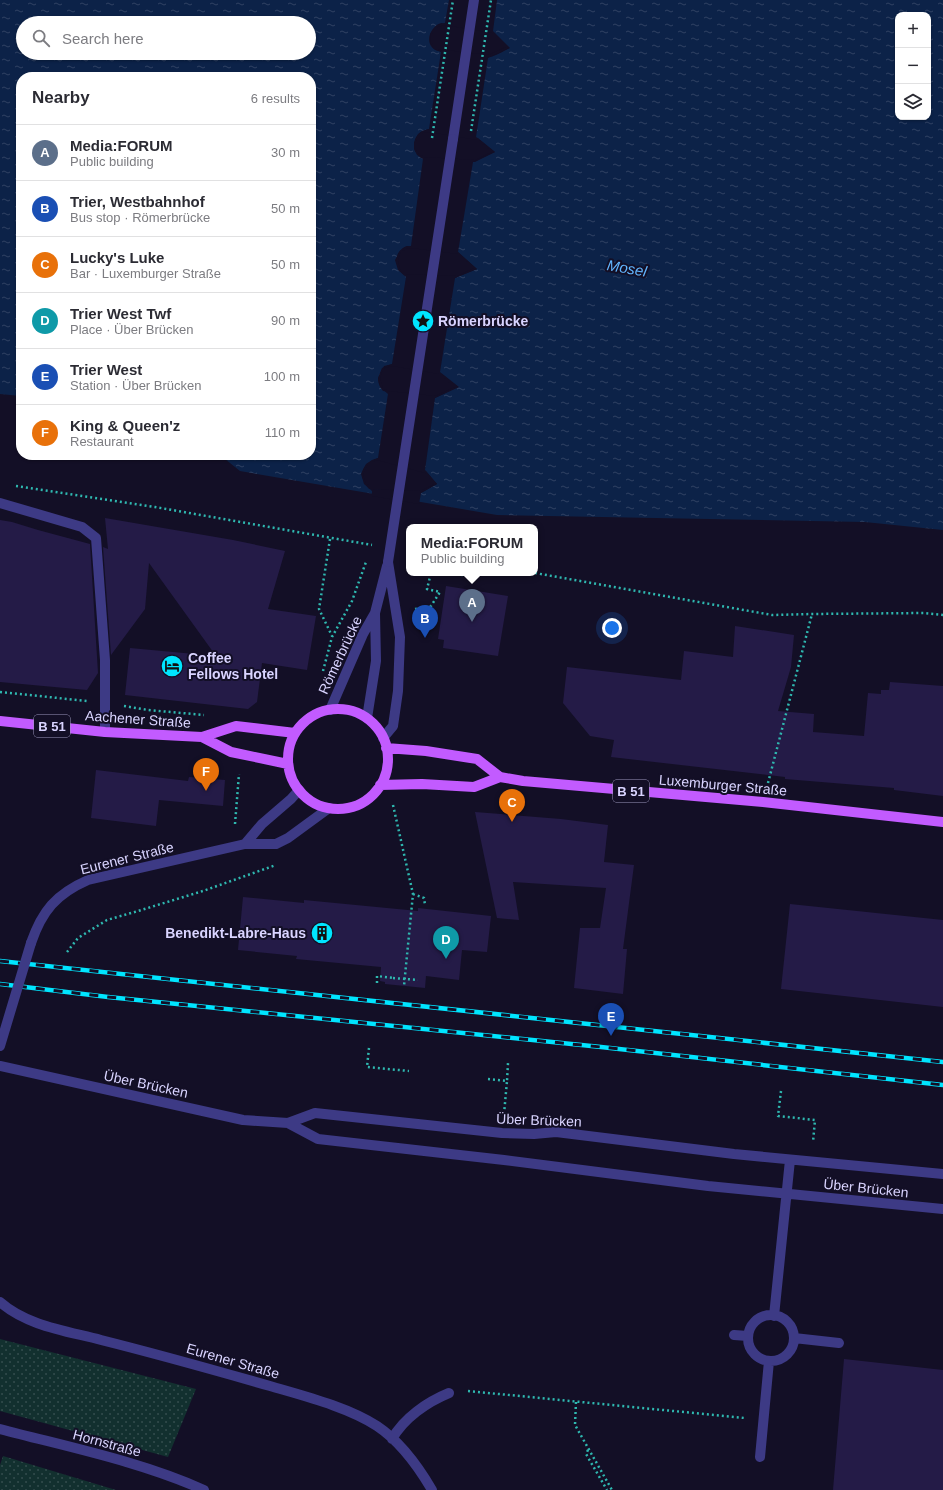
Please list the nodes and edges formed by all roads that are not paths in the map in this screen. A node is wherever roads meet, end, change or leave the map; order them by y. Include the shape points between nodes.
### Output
1 (474, 0) edge
2 (0, 503) edge
3 (388, 562) junction
4 (375, 613) junction
5 (330, 710) junction
6 (367, 718) junction
7 (0, 721) edge
8 (104, 732) junction
9 (295, 733) junction
10 (202, 738) junction
11 (384, 743) junction
12 (288, 764) junction
13 (500, 777) junction
14 (380, 785) junction
15 (299, 790) junction
16 (330, 808) junction
17 (943, 822) edge
18 (246, 844) junction
19 (0, 1046) edge
20 (0, 1066) edge
21 (288, 1123) junction
22 (790, 1160) junction
23 (943, 1174) edge
24 (787, 1194) junction
25 (943, 1209) edge
26 (0, 1302) edge
27 (774, 1316) junction
28 (734, 1334) dead end
29 (748, 1336) junction
30 (794, 1338) junction
31 (838, 1343) dead end
32 (769, 1361) junction
33 (449, 1393) road end
34 (0, 1429) edge
35 (392, 1439) junction
36 (760, 1457) dead end
37 (204, 1490) edge
38 (432, 1490) edge

1 - 3 street, Römerbrücke, bridge
2 - 8 street via 82,526 96,538 104,660
3 - 4 street, Römerbrücke
3 - 11 street via 400,637 398,691 393,726
4 - 5 street, Römerbrücke via 363,634
4 - 6 street, Römerbrücke via 376,661
5 - 6 main road via 349,710
5 - 9 main road via 310,717
6 - 11 main road via 376,727
7 - 8 main road, Aachener Straße / B 51
8 - 10 main road, Aachener Straße / B 51
9 - 10 main road, Aachener Straße / B 51 via 236,726
9 - 12 main road via 290,743
10 - 12 main road, Aachener Straße / B 51 via 231,752
11 - 13 main road, Luxemburger Straße / B 51 via 477,759
11 - 14 main road via 386,767
12 - 15 main road
13 - 14 main road via 474,788 422,784
13 - 17 main road, Luxemburger Straße / B 51
14 - 16 main road via 374,793 358,804
15 - 16 main road via 307,798
15 - 18 street via 262,824
16 - 18 street, Eurener Straße via 276,844
18 - 19 street, Eurener Straße, bridge via 107,874 76,885 60,897 37,925
20 - 21 street, Über Brücken via 244,1120
21 - 22 street, Über Brücken via 315,1113 502,1133 556,1132
21 - 24 street, Über Brücken via 318,1139
22 - 23 street, Über Brücken
22 - 24 street
24 - 25 street, Über Brücken
24 - 27 street
26 - 35 street, Eurener Straße via 17,1314 58,1329 211,1369 351,1412 376,1425
27 - 29 street via 768,1315 755,1322
27 - 30 street via 783,1318 789,1324
28 - 29 street
29 - 32 street via 752,1350 760,1359
30 - 31 street
30 - 32 street via 785,1357
32 - 36 street
33 - 35 street via 415,1413 398,1428
34 - 37 street, Hornstraße via 176,1477
35 - 38 street, Eurener Straße via 411,1457

